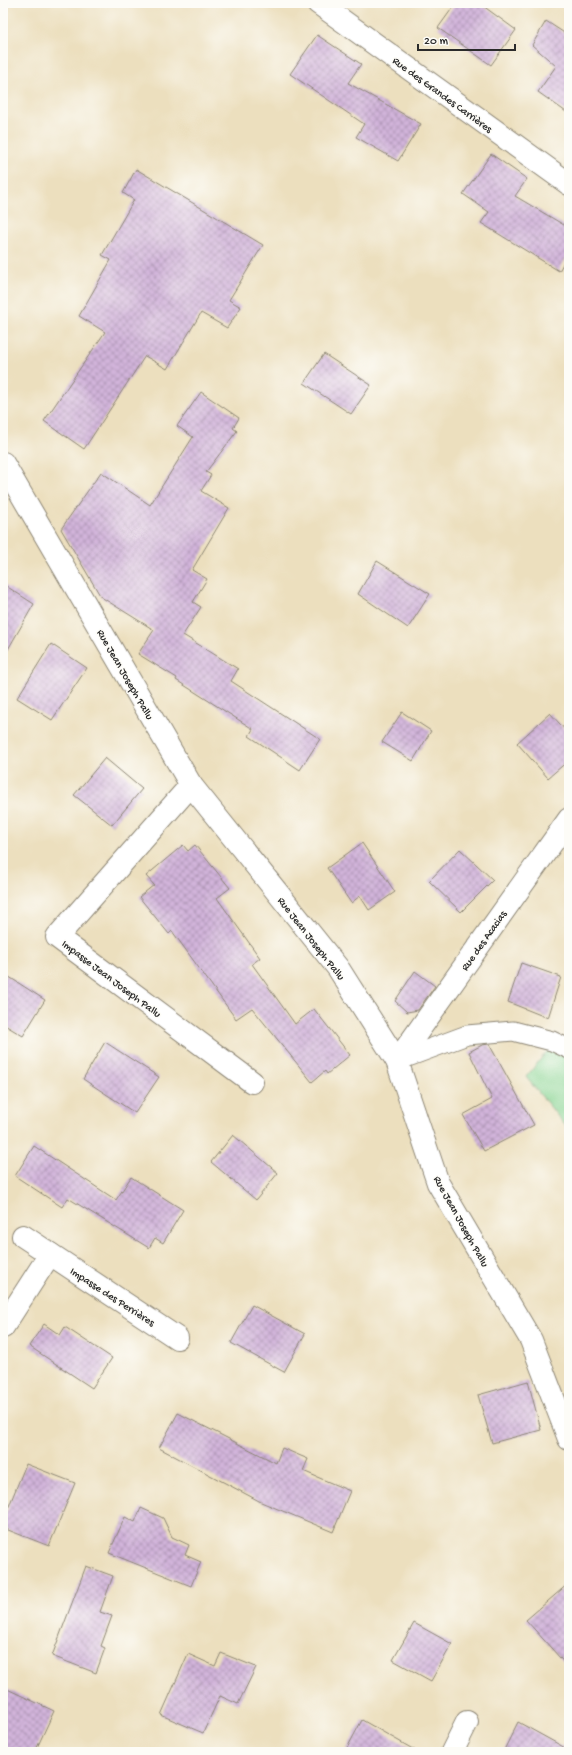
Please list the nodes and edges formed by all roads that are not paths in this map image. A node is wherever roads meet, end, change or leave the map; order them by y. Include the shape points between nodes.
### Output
1 (318, 3) edge
2 (569, 184) edge
3 (3, 463) edge
4 (191, 785) junction
5 (569, 819) edge
6 (569, 1049) edge
7 (397, 1060) junction
8 (252, 1082) dead end
9 (23, 1236) dead end
10 (50, 1254) junction
11 (3, 1327) edge
12 (177, 1338) dead end
13 (569, 1439) edge
14 (467, 1722) dead end
15 (452, 1752) edge

1 - 2 street, Rue des Grandes Carrières
3 - 4 street, Rue Jean Joseph Pallu
4 - 7 street, Rue Jean Joseph Pallu via 338,968
4 - 8 street, Impasse Jean Joseph Pallu via 57,937
5 - 7 street, Rue des Acacias
6 - 7 lane via 552,1041 513,1031 467,1035
7 - 13 street, Rue Jean Joseph Pallu via 438,1183 531,1340
9 - 10 street, Impasse des Perrières
10 - 11 street
10 - 12 street, Impasse des Perrières
14 - 15 street

